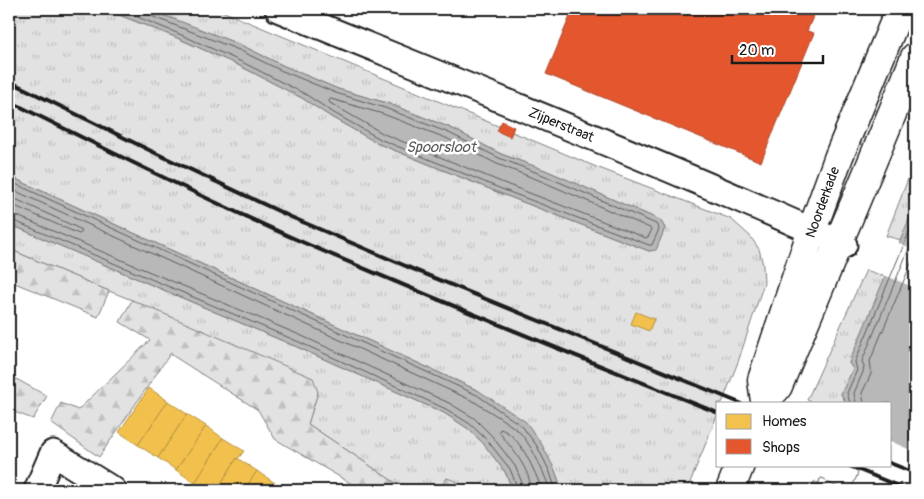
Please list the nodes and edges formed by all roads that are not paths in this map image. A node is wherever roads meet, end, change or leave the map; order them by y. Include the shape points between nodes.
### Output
1 (278, 9) edge
2 (900, 9) edge
3 (915, 57) edge
4 (812, 230) junction
5 (841, 243) junction
6 (765, 402) edge
7 (740, 466) edge
8 (37, 490) edge
9 (113, 490) edge
10 (730, 490) edge

1 - 4 street, Zijperstraat via 589,135
2 - 4 main road, Noorderkade
3 - 5 main road, Noorderkade
4 - 5 street, Zijperstraat
4 - 6 main road, Noorderkade via 762,380
5 - 6 main road, Noorderkade via 778,386
7 - 10 main road
8 - 9 street via 53,453

